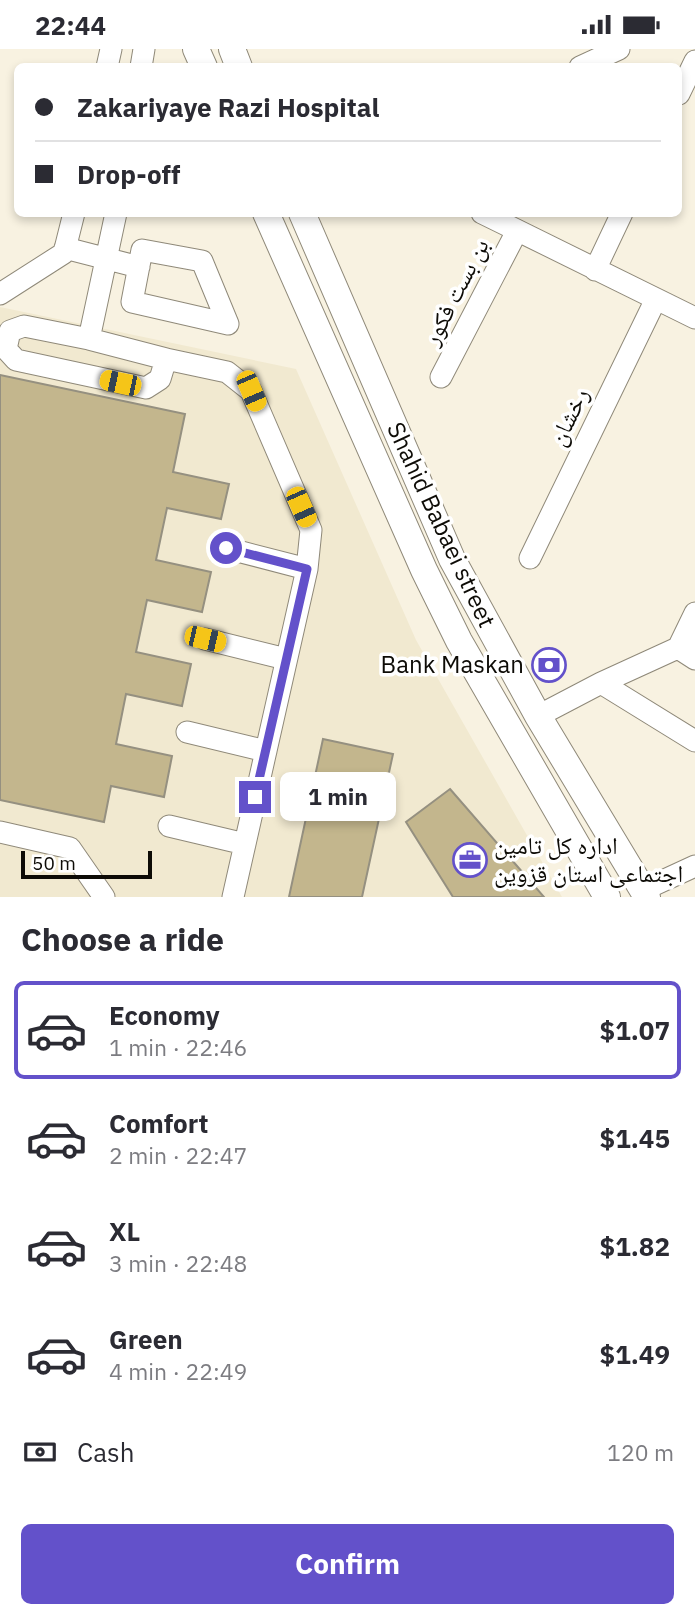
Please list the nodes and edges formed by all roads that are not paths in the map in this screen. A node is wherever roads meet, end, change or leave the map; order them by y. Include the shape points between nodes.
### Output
1 (619, 49) edge
2 (695, 61) edge
3 (589, 63) edge
4 (682, 88) edge
5 (73, 217) edge
6 (115, 217) edge
7 (268, 217) edge
8 (304, 217) edge
9 (490, 217) edge
10 (620, 217) edge
11 (517, 231) junction
12 (65, 248) junction
13 (106, 260) junction
14 (139, 267) junction
15 (596, 269) junction
16 (0, 294) edge
17 (656, 299) junction
18 (695, 318) edge
19 (89, 339) junction
20 (166, 359) junction
21 (441, 377) dead end
22 (226, 548) dead end
23 (530, 558) dead end
24 (307, 569) junction
25 (695, 613) edge
26 (205, 639) dead end
27 (689, 649) edge
28 (286, 659) junction
29 (601, 684) junction
30 (537, 716) junction
31 (187, 732) dead end
32 (695, 741) edge
33 (266, 751) junction
34 (169, 825) dead end
35 (0, 832) edge
36 (245, 843) junction
37 (695, 866) edge
38 (645, 893) edge
39 (104, 897) edge
40 (233, 897) edge
41 (607, 897) edge

1 - 3 street
2 - 4 street
5 - 12 street
6 - 13 street
7 - 41 main road, Shahid Babaei street via 447,618
8 - 30 main road, Shahid Babaei street via 452,558
9 - 11 street
10 - 15 street
11 - 15 street
11 - 21 street, بن بست فكور
12 - 13 street
12 - 16 street via 64,253
13 - 14 street
13 - 19 street
14 - 14 street via 142,250 202,261 228,324 132,302
15 - 17 street
17 - 18 street
17 - 23 street, رخشان
19 - 20 street
19 - 20 street via 23,325 10,331 6,349 16,360 146,388 160,379
20 - 24 street via 226,372 251,391 311,530
22 - 24 street
24 - 28 street
25 - 27 street
26 - 28 street
27 - 29 street
28 - 33 street
29 - 30 street
29 - 32 street
30 - 38 main road, Shahid Babaei street
31 - 33 street
33 - 36 street
34 - 36 street
35 - 39 street via 70,848
36 - 40 street
37 - 38 street

